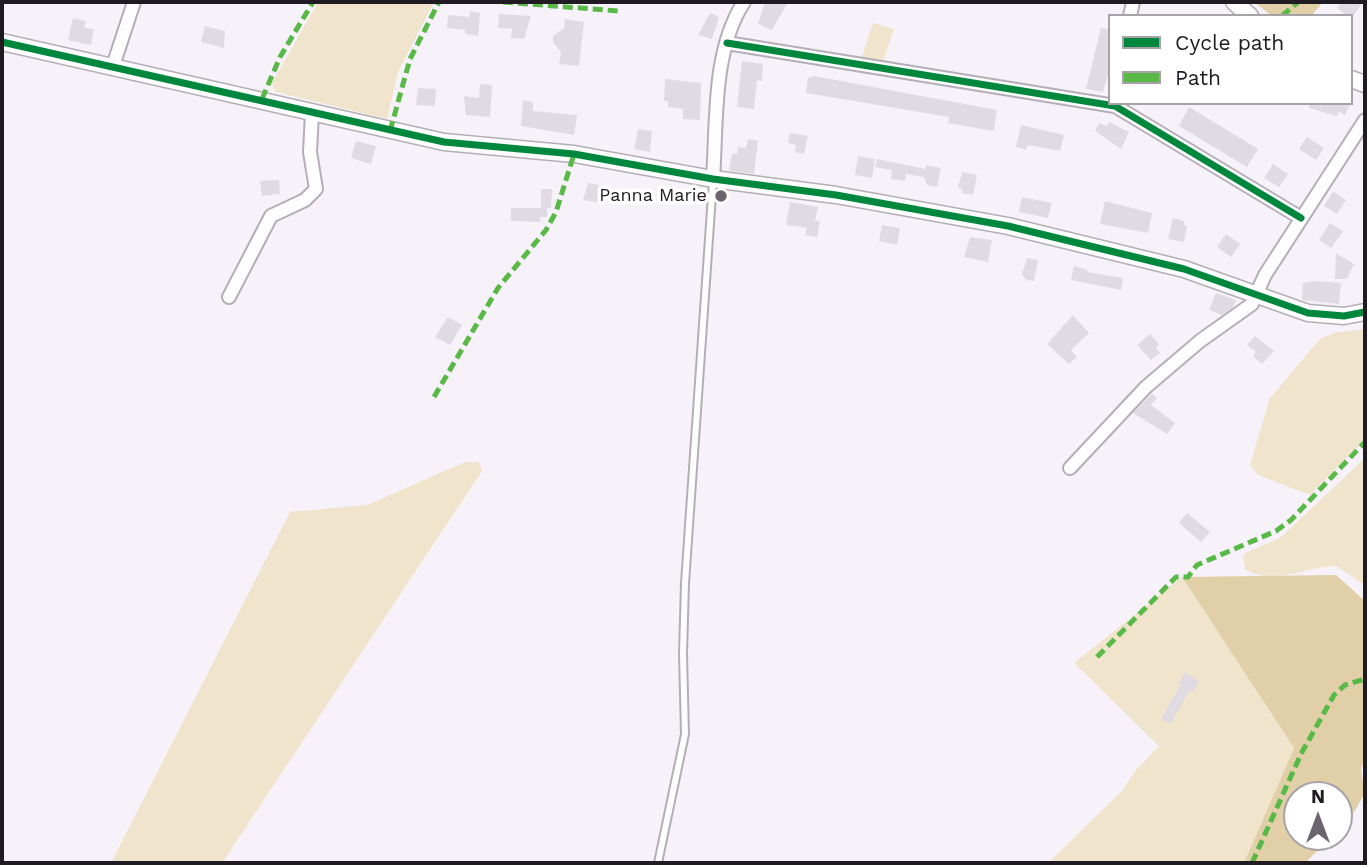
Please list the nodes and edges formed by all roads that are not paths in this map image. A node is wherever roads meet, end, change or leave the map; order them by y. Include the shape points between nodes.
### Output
1 (134, 2) edge
2 (744, 2) edge
3 (1234, 2) edge
4 (1248, 14) edge
5 (2, 42) edge
6 (727, 43) junction
7 (113, 66) junction
8 (1108, 104) edge
9 (1115, 105) edge
10 (312, 113) junction
11 (1365, 120) edge
12 (713, 179) junction
13 (1301, 218) junction
14 (1255, 295) junction
15 (229, 297) dead end
16 (1365, 312) edge
17 (1070, 468) dead end
18 (658, 863) edge

1 - 7 street
2 - 6 street
3 - 4 street
5 - 7 street
6 - 8 street
6 - 12 street
7 - 10 street
9 - 13 street
10 - 12 street via 444,142 574,155
10 - 15 street via 310,152 316,189 305,200 271,216
11 - 13 street
12 - 14 street via 836,195 1007,226 1184,269
12 - 18 lane via 685,583 685,734
13 - 14 street
14 - 16 street via 1308,313 1344,316
14 - 17 street via 1243,312 1146,387

